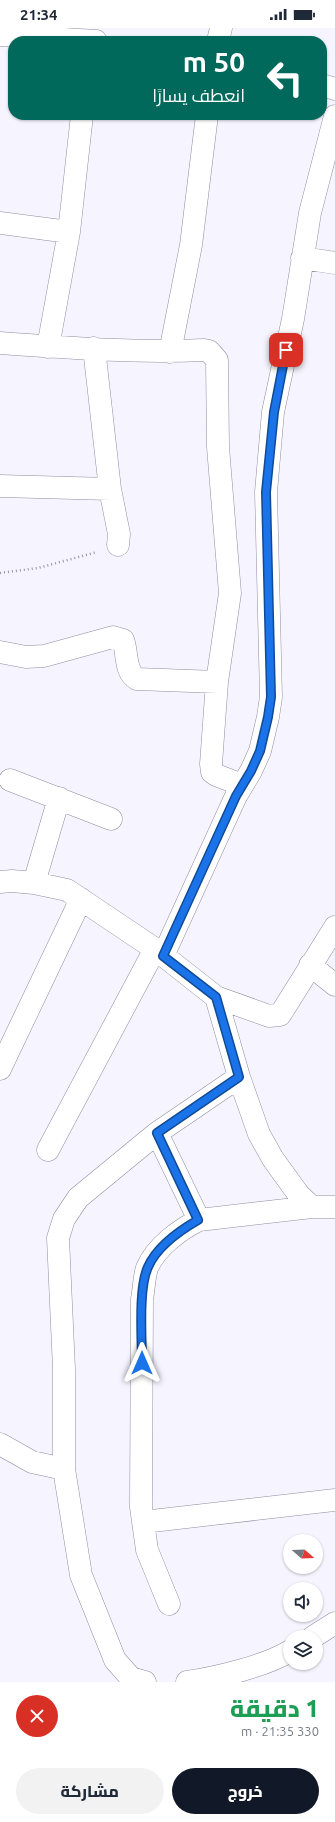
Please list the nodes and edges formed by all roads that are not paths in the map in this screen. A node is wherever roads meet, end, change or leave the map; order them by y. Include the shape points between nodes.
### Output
1 (0, 35) edge
2 (30, 36) edge
3 (335, 116) edge
4 (81, 120) edge
5 (206, 120) edge
6 (0, 223) edge
7 (69, 232) junction
8 (302, 258) junction
9 (335, 263) edge
10 (0, 343) edge
11 (48, 347) junction
12 (94, 348) junction
13 (170, 352) junction
14 (0, 486) edge
15 (110, 489) junction
16 (118, 545) road end
17 (0, 652) edge
18 (217, 682) junction
19 (10, 780) dead end
20 (242, 785) junction
21 (59, 798) junction
22 (111, 819) dead end
23 (0, 882) edge
24 (34, 883) junction
25 (81, 899) junction
26 (335, 927) edge
27 (159, 952) junction
28 (310, 965) junction
29 (335, 985) edge
30 (216, 997) junction
31 (0, 1069) edge
32 (239, 1077) junction
33 (157, 1133) junction
34 (48, 1150) dead end
35 (312, 1207) junction
36 (335, 1207) edge
37 (198, 1220) junction
38 (0, 1444) edge
39 (64, 1469) junction
40 (335, 1500) edge
41 (143, 1522) junction
42 (169, 1604) dead end
43 (335, 1623) edge
44 (323, 1631) edge
45 (283, 1656) edge
46 (145, 1682) edge
47 (187, 1682) edge

1 - 2 street
3 - 8 street via 310,213
4 - 7 street
5 - 13 street via 191,245
6 - 7 street
7 - 11 street
8 - 9 street
8 - 20 street via 293,319 274,412 266,492 271,697 260,751
10 - 11 street
11 - 12 street
12 - 13 street
12 - 15 street
13 - 18 street via 204,350 209,351 217,360 218,448 230,593
14 - 15 street
15 - 16 street via 119,534
17 - 18 street via 26,657 44,656 118,638 123,640 130,673 136,679
18 - 20 street via 212,772
19 - 21 street
20 - 27 street
21 - 22 street
21 - 24 street
23 - 24 street
24 - 25 street via 67,890
25 - 27 street
25 - 31 street
26 - 28 street
27 - 30 street
27 - 34 street
28 - 29 street
28 - 30 street via 280,1015 275,1017
30 - 32 street
32 - 33 street
32 - 35 street via 259,1134 273,1159
33 - 37 street
33 - 39 street via 78,1198 64,1219 58,1238 64,1369
35 - 36 street
35 - 37 street
37 - 41 street via 182,1228 157,1252 147,1268 142,1299
38 - 39 street via 32,1462
39 - 46 street via 81,1575 115,1660 132,1678
40 - 41 street
41 - 42 street via 147,1550
43 - 44 street
45 - 47 street via 276,1660

